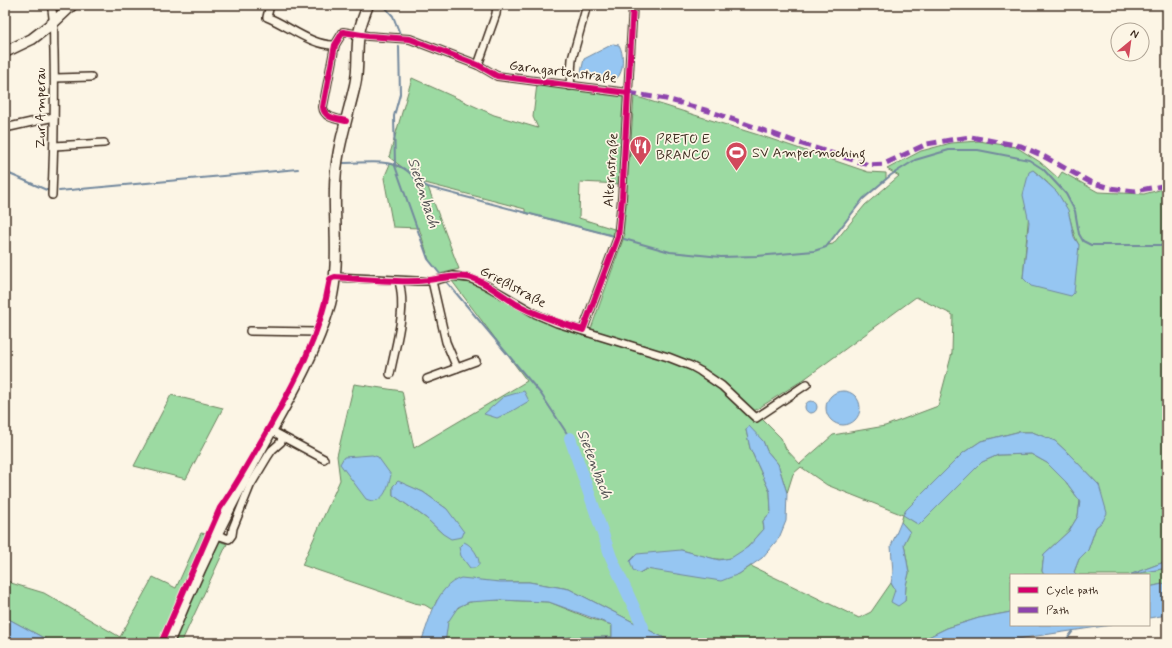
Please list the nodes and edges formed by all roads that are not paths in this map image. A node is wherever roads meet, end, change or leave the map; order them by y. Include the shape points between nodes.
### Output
1 (51, 5) edge
2 (72, 5) edge
3 (270, 5) edge
4 (368, 5) edge
5 (497, 5) edge
6 (587, 5) edge
7 (633, 5) edge
8 (54, 22) junction
9 (359, 34) junction
10 (335, 45) junction
11 (5, 52) edge
12 (478, 65) junction
13 (92, 77) dead end
14 (55, 78) junction
15 (570, 86) junction
16 (628, 93) junction
17 (54, 117) junction
18 (346, 121) junction
19 (5, 128) edge
20 (104, 143) dead end
21 (54, 146) junction
22 (52, 195) dead end
23 (335, 277) junction
24 (399, 281) junction
25 (432, 281) junction
26 (583, 330) junction
27 (250, 331) dead end
28 (320, 334) junction
29 (476, 361) dead end
30 (457, 368) junction
31 (390, 374) dead end
32 (427, 379) dead end
33 (807, 384) dead end
34 (272, 431) junction
35 (282, 436) junction
36 (324, 458) dead end
37 (216, 535) junction
38 (168, 643) edge

1 - 8 street, Zur Amperau
2 - 8 main road
3 - 10 street via 267,17 319,44
4 - 9 main road
5 - 12 street
6 - 15 street via 572,59
7 - 16 street, Alternstraße
8 - 11 main road via 32,39
8 - 14 street, Zur Amperau
9 - 10 street, Garngartenstraße via 343,32
9 - 12 street, Garngartenstraße via 410,39
9 - 18 main road via 356,83
10 - 18 street via 323,111 327,116
12 - 15 street, Garngartenstraße via 497,76
13 - 14 street
14 - 17 street, Zur Amperau
15 - 16 street, Garngartenstraße
16 - 26 street, Alternstraße via 618,237
17 - 19 street
17 - 21 street, Zur Amperau
18 - 23 main road via 338,153 334,188
20 - 21 street
21 - 22 street, Zur Amperau
23 - 24 street, Grießlstraße
23 - 28 main road via 330,304
24 - 25 street, Grießlstraße
24 - 31 street via 403,306
25 - 26 street, Grießlstraße via 454,276 469,278 536,314
25 - 30 street via 446,342
26 - 33 street, Grießlstraße via 668,357 696,369 722,386 756,418
27 - 28 street
28 - 34 main road via 298,385
29 - 30 street
30 - 32 street
34 - 35 street
34 - 37 main road
35 - 36 street
35 - 37 street via 281,442 272,450 250,486 232,536 228,540
37 - 38 main road

